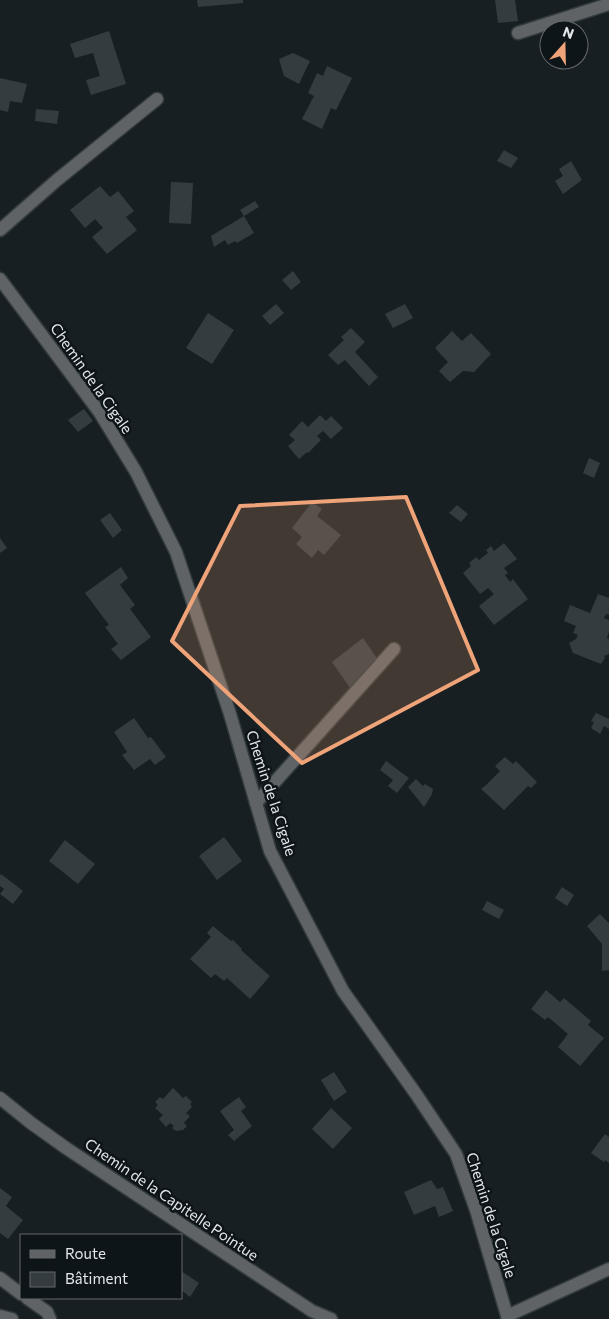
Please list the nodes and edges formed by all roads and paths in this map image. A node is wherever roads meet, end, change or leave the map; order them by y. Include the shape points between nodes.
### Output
1 (609, 4) edge
2 (518, 34) dead end
3 (157, 99) dead end
4 (0, 230) edge
5 (0, 279) edge
6 (394, 649) dead end
7 (256, 803) junction
8 (0, 1098) edge
9 (609, 1269) edge
10 (0, 1278) edge
11 (20, 1293) edge
12 (28, 1299) edge
13 (0, 1316) edge
14 (507, 1318) edge
15 (12, 1319) edge
16 (50, 1319) edge
17 (331, 1319) edge

1 - 2 street
3 - 4 street
5 - 7 street, Chemin de la Cigale via 100,413 136,472 176,552
6 - 7 street
7 - 14 street, Chemin de la Cigale via 270,851 342,991 456,1154
8 - 17 street, Chemin de la Capitelle Pointue via 66,1148 312,1311
9 - 14 street
10 - 11 street
12 - 16 street via 47,1312
13 - 15 street

